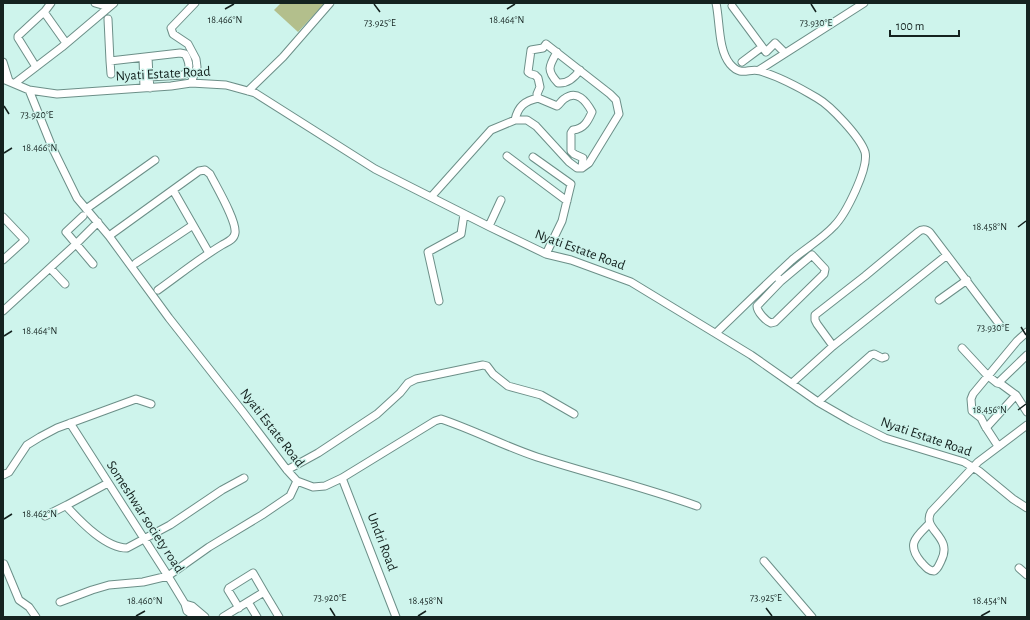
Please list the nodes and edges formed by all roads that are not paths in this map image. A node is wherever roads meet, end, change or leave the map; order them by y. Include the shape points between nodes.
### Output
1 (51, 3) edge
2 (96, 3) edge
3 (195, 3) edge
4 (330, 3) edge
5 (716, 3) edge
6 (864, 3) edge
7 (111, 5) edge
8 (732, 6) dead end
9 (44, 12) junction
10 (108, 19) dead end
11 (66, 43) junction
12 (762, 47) junction
13 (556, 52) junction
14 (785, 54) junction
15 (145, 57) junction
16 (110, 61) junction
17 (3, 62) edge
18 (742, 62) dead end
19 (36, 66) junction
20 (580, 70) junction
21 (759, 70) junction
22 (111, 74) dead end
23 (149, 77) junction
24 (9, 81) edge
25 (191, 83) junction
26 (147, 88) junction
27 (29, 90) junction
28 (248, 91) junction
29 (538, 98) junction
30 (515, 120) junction
31 (507, 156) dead end
32 (533, 157) dead end
33 (155, 160) dead end
34 (582, 168) junction
35 (173, 190) junction
36 (431, 197) junction
37 (501, 200) dead end
38 (567, 201) junction
39 (85, 212) junction
40 (464, 214) junction
41 (3, 218) edge
42 (98, 222) junction
43 (193, 225) junction
44 (489, 226) junction
45 (109, 236) junction
46 (76, 244) junction
47 (209, 253) junction
48 (546, 254) junction
49 (947, 255) junction
50 (3, 260) edge
51 (136, 263) dead end
52 (93, 264) dead end
53 (50, 268) junction
54 (778, 279) junction
55 (967, 280) junction
56 (65, 284) dead end
57 (158, 290) dead end
58 (939, 300) dead end
59 (439, 301) dead end
60 (3, 311) edge
61 (1000, 325) dead end
62 (1027, 332) edge
63 (716, 333) junction
64 (833, 346) junction
65 (962, 348) dead end
66 (1027, 355) edge
67 (885, 357) dead end
68 (988, 376) junction
69 (792, 383) junction
70 (998, 383) junction
71 (1016, 395) junction
72 (818, 402) junction
73 (151, 404) dead end
74 (1027, 412) edge
75 (574, 414) dead end
76 (70, 423) junction
77 (1027, 425) edge
78 (986, 428) junction
79 (998, 446) junction
80 (974, 468) junction
81 (287, 470) junction
82 (6, 473) edge
83 (244, 478) dead end
84 (342, 478) junction
85 (297, 481) junction
86 (108, 483) junction
87 (67, 505) junction
88 (697, 506) dead end
89 (1027, 508) edge
90 (45, 516) dead end
91 (930, 524) junction
92 (144, 538) junction
93 (764, 561) dead end
94 (4, 564) dead end
95 (1019, 568) dead end
96 (1027, 575) edge
97 (168, 576) junction
98 (264, 592) junction
99 (60, 602) dead end
100 (248, 602) junction
101 (185, 604) junction
102 (239, 608) junction
103 (36, 617) edge
104 (195, 617) edge
105 (205, 617) edge
106 (223, 617) edge
107 (257, 617) edge
108 (279, 617) edge
109 (396, 617) edge
110 (812, 617) edge

1 - 9 street
2 - 7 street
3 - 25 street via 171,28 173,34 188,44 196,59 197,68
4 - 28 street via 283,57
5 - 21 street via 722,48 726,59 738,71
6 - 14 street
7 - 11 street
8 - 12 street
9 - 11 street
9 - 19 street via 18,36
10 - 16 street
11 - 19 street
12 - 14 street via 766,52 775,43
12 - 18 street
13 - 20 street
13 - 20 street via 550,72 558,83 573,78
13 - 29 street via 546,44 543,48 531,50 529,53 528,72 538,78
14 - 21 street
15 - 16 street
15 - 23 street
15 - 23 street via 180,53 185,54 188,59 189,71 183,75
15 - 26 street
16 - 22 street
17 - 24 street
19 - 24 street
20 - 34 street via 616,100 619,114 589,163
21 - 54 street via 820,99 858,138 865,153 862,174 846,210 825,234 793,259
23 - 26 street
24 - 27 street, Nyati Estate Road
25 - 26 street, Nyati Estate Road
25 - 28 street, Nyati Estate Road via 226,85
26 - 27 street, Nyati Estate Road via 57,94
27 - 39 street, Nyati Estate Road via 49,140
28 - 36 street, Nyati Estate Road via 375,168
29 - 30 street via 523,104 518,109
29 - 34 street via 557,106 568,97 579,96 584,99 592,112 583,127 571,133 571,151 583,158
30 - 34 street via 527,120 536,126 569,162 577,168
30 - 36 street via 491,130
31 - 38 street
32 - 38 street via 571,184
33 - 39 street
35 - 43 street
35 - 45 street
35 - 47 street via 199,171 205,170 210,174 231,214 235,234 233,238
36 - 40 street, Nyati Estate Road
37 - 44 street
38 - 48 street via 562,221
39 - 42 street, Nyati Estate Road
39 - 46 street via 66,232
40 - 44 street, Nyati Estate Road
40 - 59 street via 461,234 428,252
41 - 50 street via 25,240
42 - 45 street, Nyati Estate Road
42 - 46 street
43 - 47 street
43 - 51 street
44 - 48 street, Nyati Estate Road
45 - 81 street, Nyati Estate Road
46 - 52 street
46 - 53 street
47 - 57 street
48 - 63 street, Nyati Estate Road via 571,260 631,282
49 - 55 street
49 - 64 street
49 - 64 street via 929,232 920,230 815,315 815,320
53 - 56 street
53 - 60 street
54 - 54 street via 812,255 825,269 824,274 771,323 759,312 757,306
54 - 63 street
55 - 58 street
55 - 61 street
62 - 68 street
63 - 69 street, Nyati Estate Road
64 - 69 street
65 - 68 street
66 - 70 street
67 - 72 street via 871,355
68 - 70 street
68 - 78 street via 971,399 972,411 981,418
69 - 72 street, Nyati Estate Road
70 - 71 street
71 - 74 street
71 - 78 street
72 - 80 street, Nyati Estate Road via 885,438 956,459
73 - 76 street via 136,398
75 - 81 street via 541,395 508,386 487,366 475,367 416,379 408,383 377,414
76 - 82 street via 47,432 27,445
76 - 86 street, Someshwar society road
77 - 79 street
78 - 79 street
79 - 80 street
80 - 89 street, Nyati Estate Road
80 - 91 street via 931,512
81 - 85 street, Nyati Estate Road
83 - 92 street via 170,525
84 - 85 street, Nyati Estate Road via 325,486 312,487
84 - 88 street, Nyati Estate Road via 435,420 441,419 536,456
84 - 109 street, Undri Road
85 - 97 street via 290,496
86 - 87 street
86 - 92 street, Someshwar society road
87 - 90 street
87 - 92 street via 76,517 111,544 127,548
91 - 91 street via 939,534 945,550 934,571 928,569 917,556 913,546 917,536
92 - 97 street, Someshwar society road
93 - 110 street
94 - 103 street via 19,600 29,607
95 - 96 street
97 - 99 street via 143,582 109,585
97 - 101 street, Someshwar society road
98 - 100 street
98 - 102 street via 253,573 229,588
98 - 108 street
100 - 102 street
100 - 107 street
101 - 104 street via 187,611
101 - 105 street, Someshwar society road via 192,606
102 - 106 street

